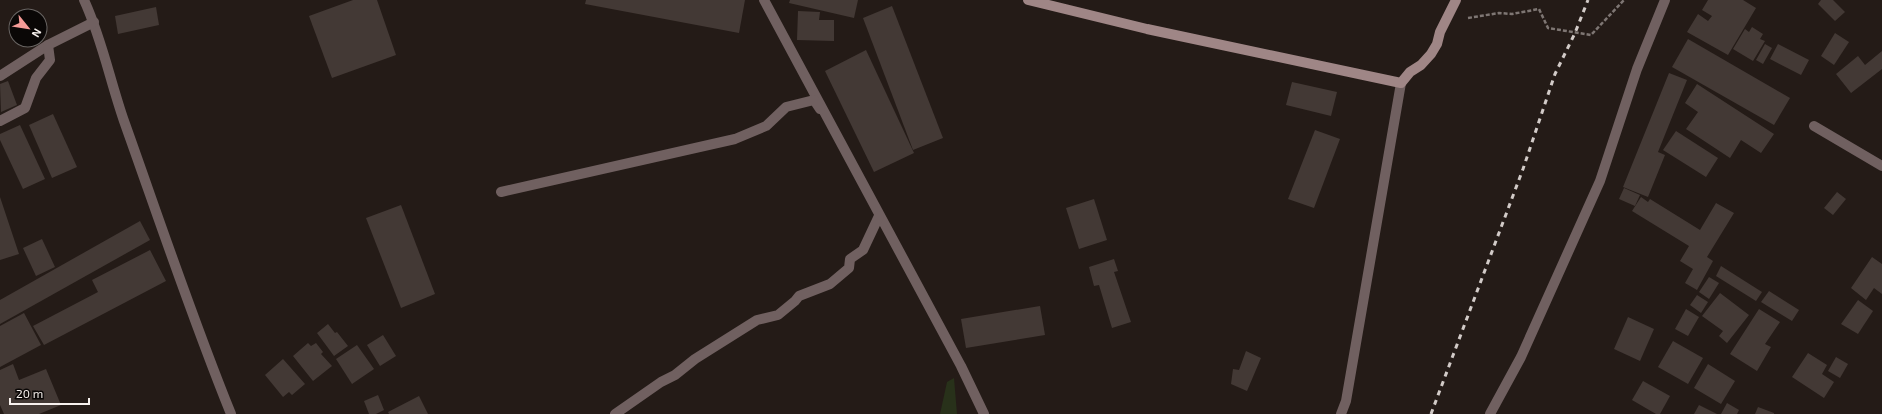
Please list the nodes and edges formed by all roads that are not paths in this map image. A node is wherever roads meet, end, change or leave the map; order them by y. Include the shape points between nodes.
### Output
1 (84, 0) edge
2 (764, 0) edge
3 (1028, 0) edge
4 (1456, 0) edge
5 (1665, 0) edge
6 (94, 22) junction
7 (48, 45) joint
8 (43, 48) edge
9 (0, 76) edge
10 (1401, 84) junction
11 (0, 121) edge
12 (831, 125) junction
13 (1814, 126) dead end
14 (1882, 166) edge
15 (501, 192) dead end
16 (880, 216) junction
17 (231, 414) edge
18 (615, 414) edge
19 (984, 414) edge
20 (1341, 414) edge
21 (1490, 414) edge

1 - 6 street
2 - 12 street
3 - 10 main road via 1147,29
4 - 10 main road via 1431,54 1410,72
5 - 21 street via 1637,69 1600,181 1521,357
6 - 7 street
6 - 17 street via 124,119
7 - 11 street via 50,60 36,78 25,108
8 - 9 street
10 - 20 street via 1346,401
12 - 15 street via 814,100 786,107 766,126 735,139
12 - 16 street
13 - 14 street
16 - 18 street via 863,250 850,259 849,268 830,284 799,296 778,315 757,320
16 - 19 street

